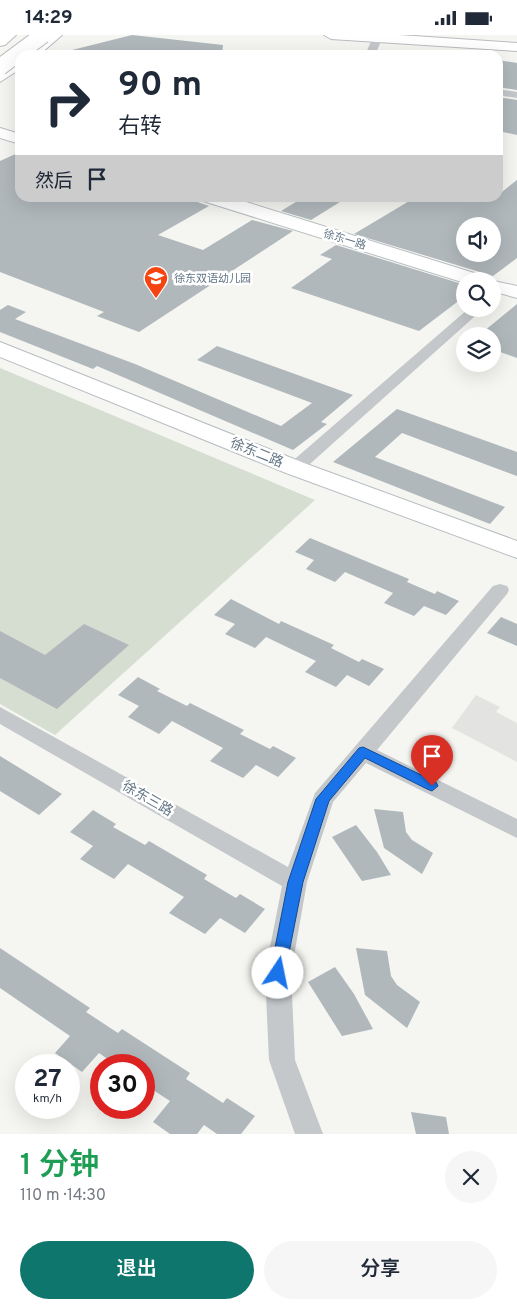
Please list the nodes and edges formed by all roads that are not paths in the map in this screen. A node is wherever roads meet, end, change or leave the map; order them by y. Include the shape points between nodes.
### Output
1 (9, 35) edge
2 (25, 35) edge
3 (43, 35) edge
4 (55, 35) edge
5 (331, 35) edge
6 (417, 35) edge
7 (474, 35) edge
8 (483, 35) edge
9 (517, 38) edge
10 (377, 39) junction
11 (0, 42) edge
12 (517, 47) edge
13 (23, 50) edge
14 (36, 50) edge
15 (372, 50) edge
16 (0, 54) edge
17 (15, 56) edge
18 (15, 66) edge
19 (0, 67) edge
20 (0, 77) edge
21 (503, 93) edge
22 (517, 95) edge
23 (0, 133) edge
24 (15, 138) edge
25 (225, 202) edge
26 (517, 273) edge
27 (456, 274) edge
28 (501, 290) edge
29 (467, 317) edge
30 (0, 349) edge
31 (296, 467) junction
32 (517, 550) edge
33 (500, 590) dead end
34 (0, 714) edge
35 (363, 752) junction
36 (517, 829) edge
37 (295, 882) junction
38 (309, 1134) edge

1 - 11 main road
2 - 16 main road
3 - 13 main road, bridge
4 - 14 main road
5 - 10 main road
6 - 12 main road
7 - 9 main road
8 - 9 main road
10 - 12 main road
10 - 15 street
17 - 19 main road, bridge
18 - 20 main road
21 - 22 street
23 - 24 main road
25 - 27 main road, 徐东一路
26 - 28 main road
29 - 31 street
30 - 31 main road, 徐东二路
31 - 32 main road, 徐东二路
33 - 35 street
34 - 37 street, 徐东三路
35 - 36 street
35 - 37 street via 322,799
37 - 38 street via 278,973 282,1060

